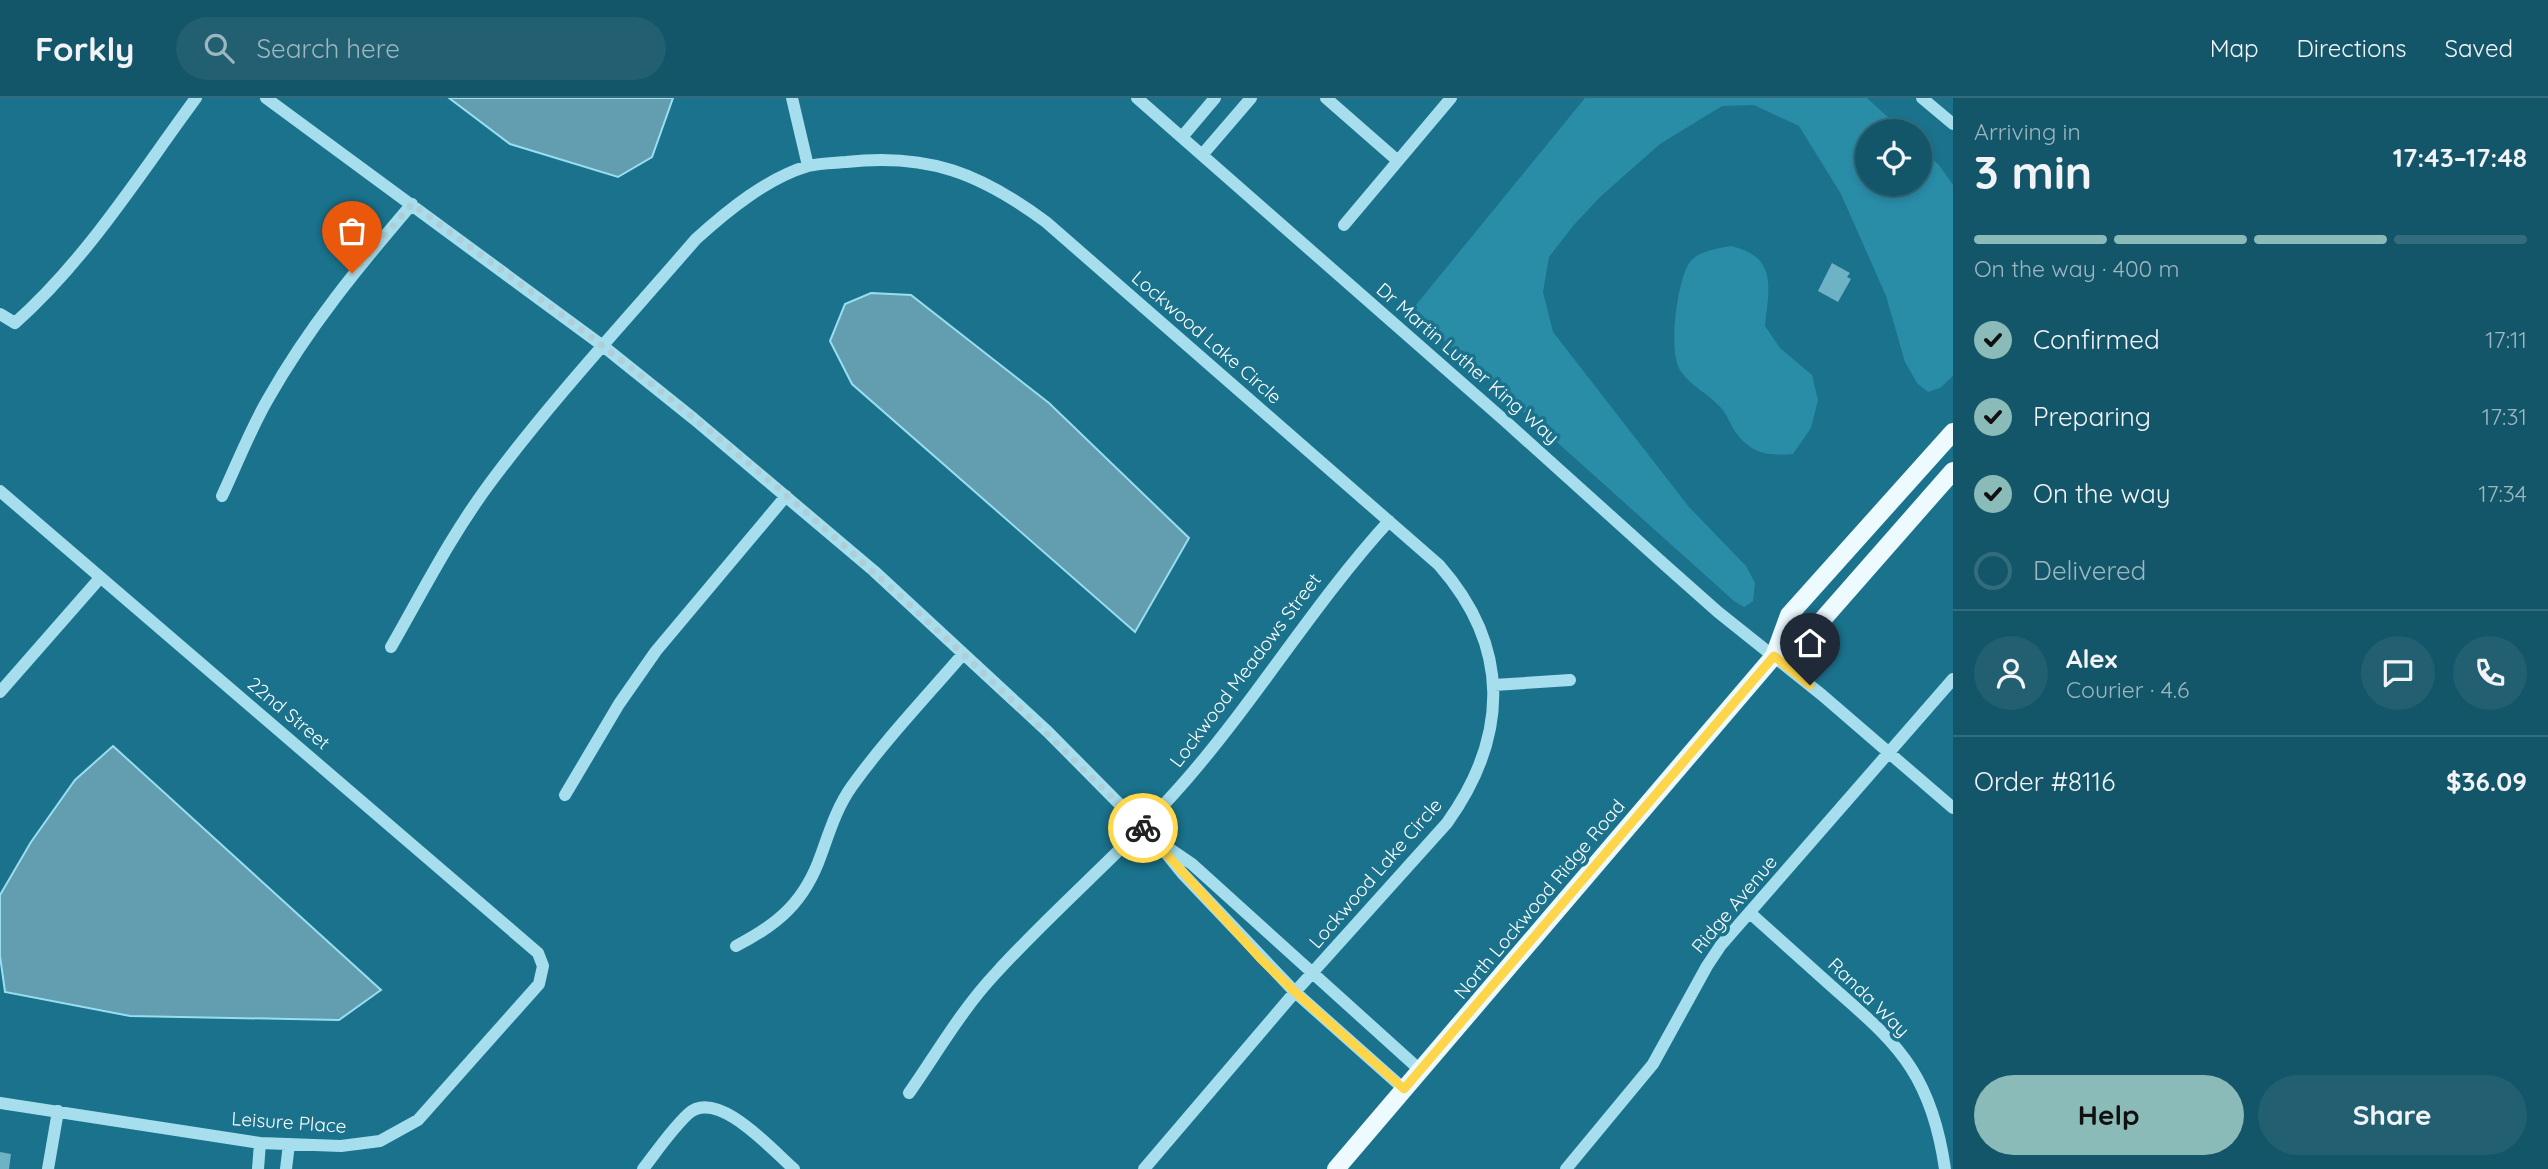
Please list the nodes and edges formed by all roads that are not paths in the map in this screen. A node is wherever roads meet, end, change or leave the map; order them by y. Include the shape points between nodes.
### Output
1 (196, 98) edge
2 (266, 98) edge
3 (792, 98) edge
4 (1137, 98) edge
5 (1215, 98) edge
6 (1251, 98) edge
7 (1326, 98) edge
8 (1451, 98) edge
9 (1922, 98) edge
10 (1953, 124) edge
11 (1181, 137) junction
12 (1202, 155) junction
13 (1398, 161) junction
14 (808, 166) junction
15 (412, 204) junction
16 (1344, 225) dead end
17 (0, 314) edge
18 (603, 346) junction
19 (1953, 432) edge
20 (1953, 471) edge
21 (0, 491) edge
22 (222, 496) dead end
23 (786, 496) junction
24 (1389, 521) junction
25 (100, 578) junction
26 (391, 646) dead end
27 (963, 653) junction
28 (1774, 656) junction
29 (1953, 679) edge
30 (1570, 680) dead end
31 (1494, 685) junction
32 (0, 692) edge
33 (1889, 752) junction
34 (565, 795) dead end
35 (1953, 808) edge
36 (1142, 827) junction
37 (1157, 842) junction
38 (1750, 913) junction
39 (736, 946) dead end
40 (543, 971) joint
41 (1311, 974) junction
42 (1295, 992) junction
43 (1420, 1070) junction
44 (1404, 1089) junction
45 (909, 1093) dead end
46 (0, 1103) edge
47 (58, 1111) junction
48 (260, 1143) junction
49 (289, 1144) junction
50 (48, 1169) edge
51 (258, 1169) edge
52 (285, 1169) edge
53 (643, 1169) edge
54 (794, 1169) edge
55 (1143, 1169) edge
56 (1336, 1169) edge
57 (1566, 1169) edge
58 (1945, 1169) edge

1 - 17 street via 45,297 15,323
2 - 15 street
3 - 14 street
4 - 11 street, Dr Martin Luther King Way
5 - 11 street
6 - 12 street
7 - 13 street
8 - 13 street
9 - 10 street
11 - 12 street, Dr Martin Luther King Way
12 - 28 street, Dr Martin Luther King Way via 1718,612
13 - 16 street
14 - 18 street, Lockwood Lake Circle via 725,212
14 - 24 street, Lockwood Lake Circle via 876,159 940,166 1013,198
15 - 18 street
15 - 22 street via 352,273 302,343 267,401
18 - 23 street
18 - 26 street, Lockwood Lake Circle via 488,485
19 - 28 main road, North Lockwood Ridge Road via 1789,615
20 - 28 main road, North Lockwood Ridge Road via 1809,635
21 - 25 street, 22nd Street
23 - 27 street
23 - 34 street via 656,651
24 - 31 street, Lockwood Lake Circle via 1439,565 1465,597 1488,652
24 - 36 street, Lockwood Meadows Street via 1332,588 1215,746
25 - 32 street
25 - 40 street, 22nd Street via 538,953
27 - 36 street
27 - 39 street via 853,785 803,892 766,930
28 - 33 street, Dr Martin Luther King Way
28 - 43 main road, North Lockwood Ridge Road
29 - 33 street, Ridge Avenue
30 - 31 street
31 - 41 street, Lockwood Lake Circle via 1490,736 1466,796
33 - 35 street, Dr Martin Luther King Way
33 - 38 street, Ridge Avenue
36 - 37 street
36 - 45 street, Lockwood Meadows Street via 995,973
37 - 41 street via 1192,864
37 - 42 street
38 - 57 street, Ridge Avenue via 1707,966 1653,1064
38 - 58 street, Randa Way via 1896,1047 1930,1106
40 - 49 street, Leisure Place via 539,984 409,1127 380,1141 354,1146
41 - 42 street, Lockwood Lake Circle
41 - 43 street
42 - 44 street
42 - 55 street, Lockwood Lake Circle
43 - 44 main road, North Lockwood Ridge Road
44 - 56 main road, North Lockwood Ridge Road
46 - 47 street, Leisure Place
47 - 48 street, Leisure Place
47 - 50 street
48 - 49 street, Leisure Place
48 - 51 street
49 - 52 street
53 - 54 street via 689,1112 704,1106 739,1121

